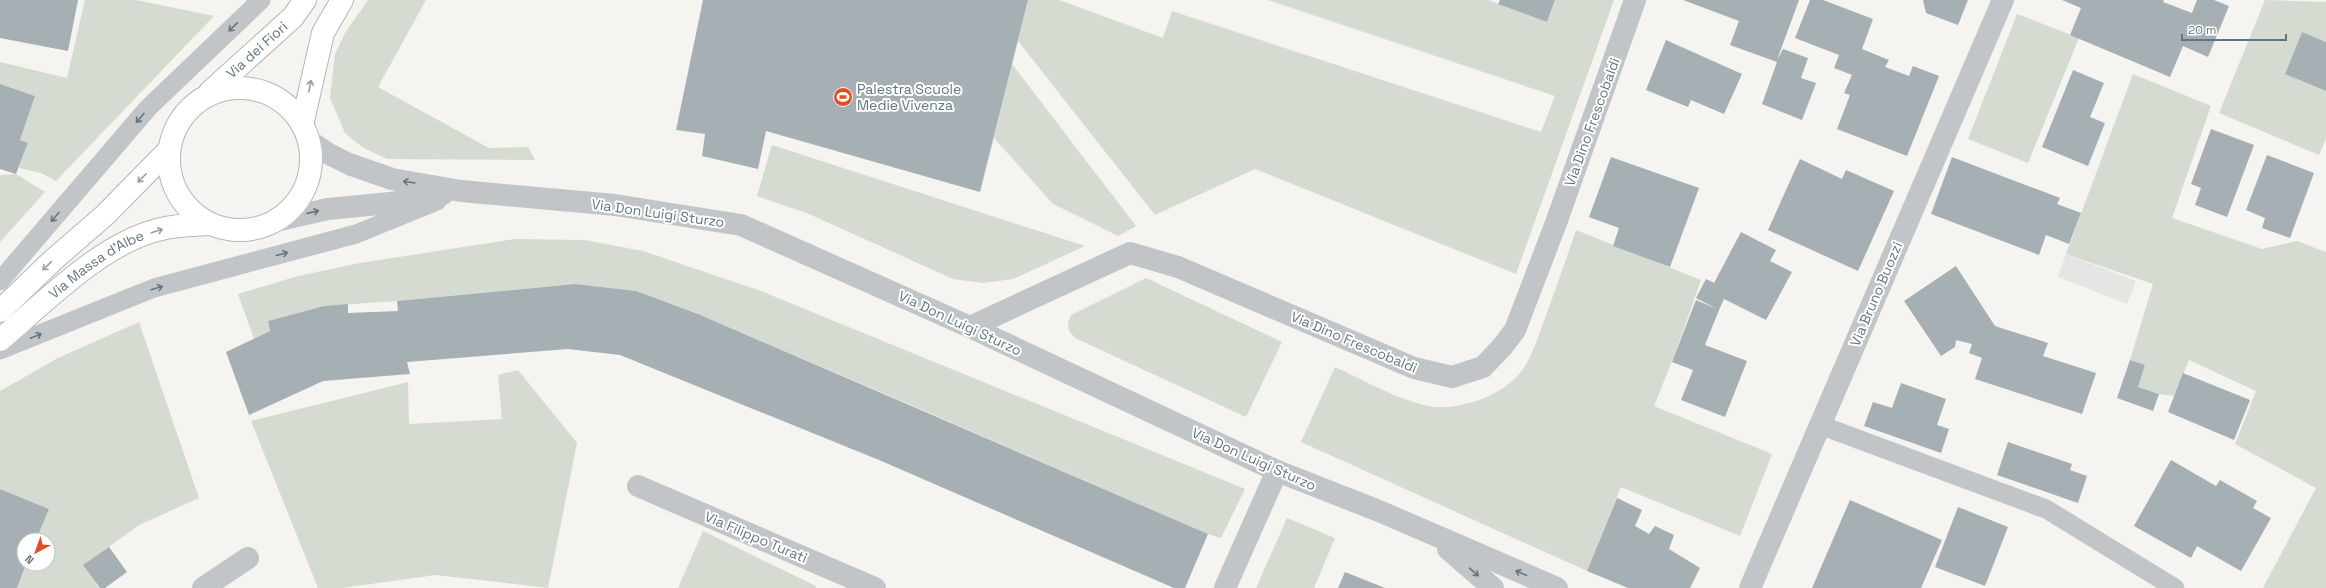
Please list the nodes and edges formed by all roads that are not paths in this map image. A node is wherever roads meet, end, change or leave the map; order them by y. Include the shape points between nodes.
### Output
1 (261, 0) edge
2 (305, 0) edge
3 (342, 0) edge
4 (1635, 0) edge
5 (2003, 0) edge
6 (205, 96) junction
7 (306, 133) junction
8 (169, 150) junction
9 (461, 191) junction
10 (275, 221) junction
11 (210, 224) junction
12 (0, 281) edge
13 (0, 311) edge
14 (970, 327) junction
15 (0, 340) edge
16 (0, 350) edge
17 (1820, 426) junction
18 (1277, 471) junction
19 (638, 486) dead end
20 (1435, 537) junction
21 (248, 558) dead end
22 (203, 588) edge
23 (875, 588) edge
24 (1225, 588) edge
25 (1493, 588) edge
26 (1557, 588) edge
27 (1750, 588) edge
28 (2175, 588) edge

1 -> 12 lane via 148,108
2 - 6 main road, Via dei Fiori via 293,17
7 -> 3 main road via 323,33
4 - 14 street, Via Dino Frescobaldi via 1515,330 1483,367 1452,377 1414,368 1178,267 1130,253
5 - 17 street, Via Bruno Buozzi
6 - 7 main road via 232,88 260,90 289,107
6 - 8 main road via 181,119 175,128
9 -> 7 street, Via Don Luigi Sturzo via 392,179 349,164 327,153
7 - 10 main road via 311,168 305,189 292,208
8 - 11 main road via 170,172 178,193 192,211
8 -> 13 main road, Via Massa d'Albe via 105,214
10 -> 9 street, Via Don Luigi Sturzo via 328,209 390,203
9 - 14 street, Via Don Luigi Sturzo via 614,205 741,225
16 -> 9 lane via 154,288 356,234
10 - 11 main road via 254,229 232,229
15 -> 11 main road, Via Massa d'Albe via 58,290 115,247 162,229
14 - 18 street, Via Don Luigi Sturzo
17 - 27 street, Via Bruno Buozzi
17 - 28 lane via 2046,509
18 - 20 street, Via Don Luigi Sturzo via 1379,511
18 - 24 street
19 - 23 street, Via Filippo Turati
20 -> 25 street, Via Don Luigi Sturzo
26 -> 20 street, Via Don Luigi Sturzo
21 - 22 street

